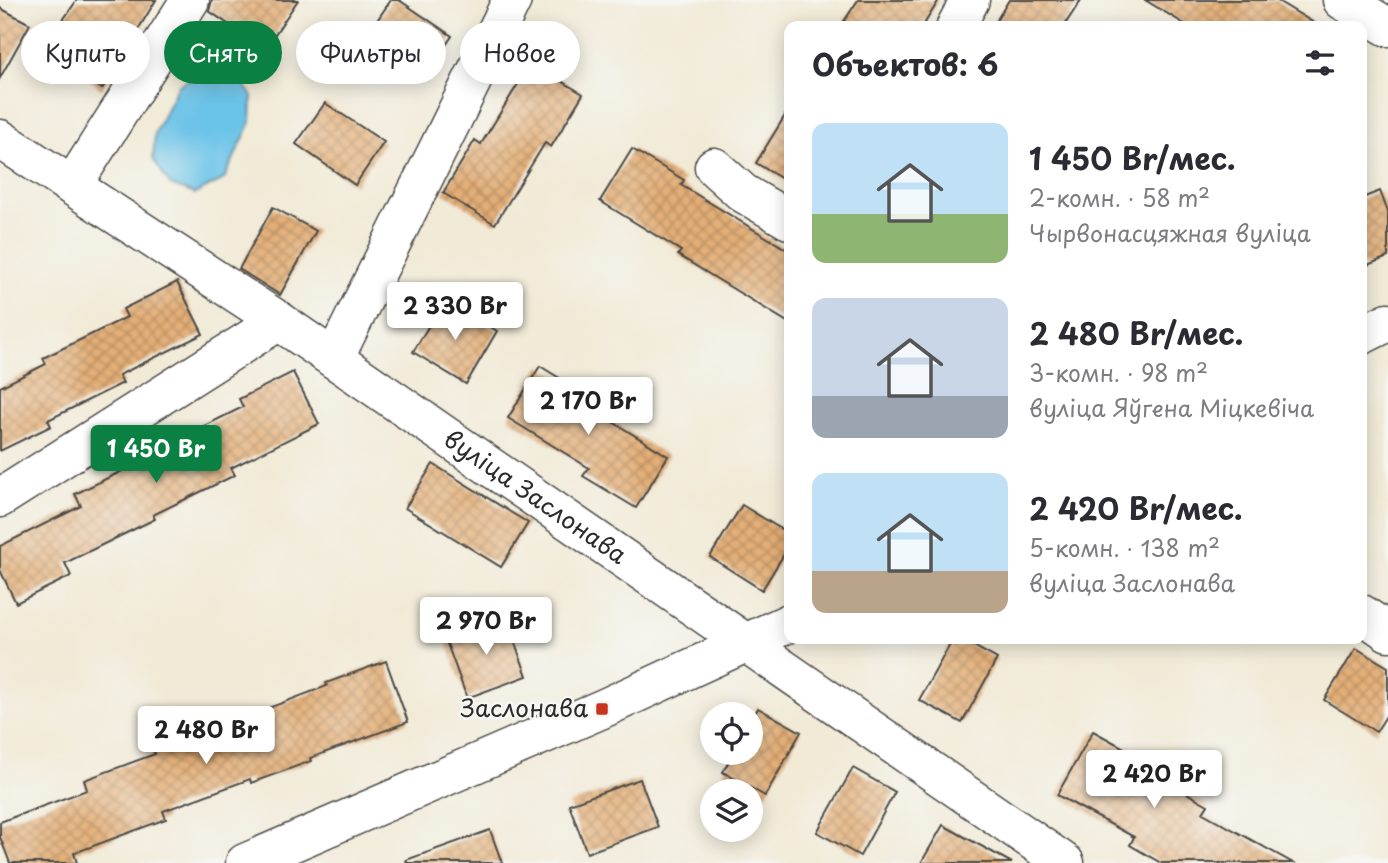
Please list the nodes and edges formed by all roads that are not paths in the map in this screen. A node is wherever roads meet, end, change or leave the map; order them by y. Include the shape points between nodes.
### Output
1 (190, 0) edge
2 (512, 0) edge
3 (971, 0) edge
4 (1342, 0) edge
5 (959, 21) edge
6 (1388, 27) edge
7 (0, 139) edge
8 (714, 167) dead end
9 (72, 187) junction
10 (784, 217) edge
11 (279, 321) junction
12 (1388, 322) edge
13 (1367, 332) edge
14 (334, 359) junction
15 (0, 498) edge
16 (1367, 617) edge
17 (784, 626) edge
18 (1388, 632) edge
19 (747, 644) junction
20 (248, 862) edge
21 (1065, 863) edge

1 - 9 street
2 - 14 street
3 - 5 street
4 - 6 street
7 - 9 street, вуліца Заслонава
8 - 10 street via 743,193
9 - 11 street, вуліца Заслонава
11 - 14 street, вуліца Заслонава
11 - 15 street
12 - 13 street
14 - 19 street, вуліца Заслонава
16 - 18 street
17 - 19 street
19 - 20 street
19 - 21 street, вуліца Заслонава

